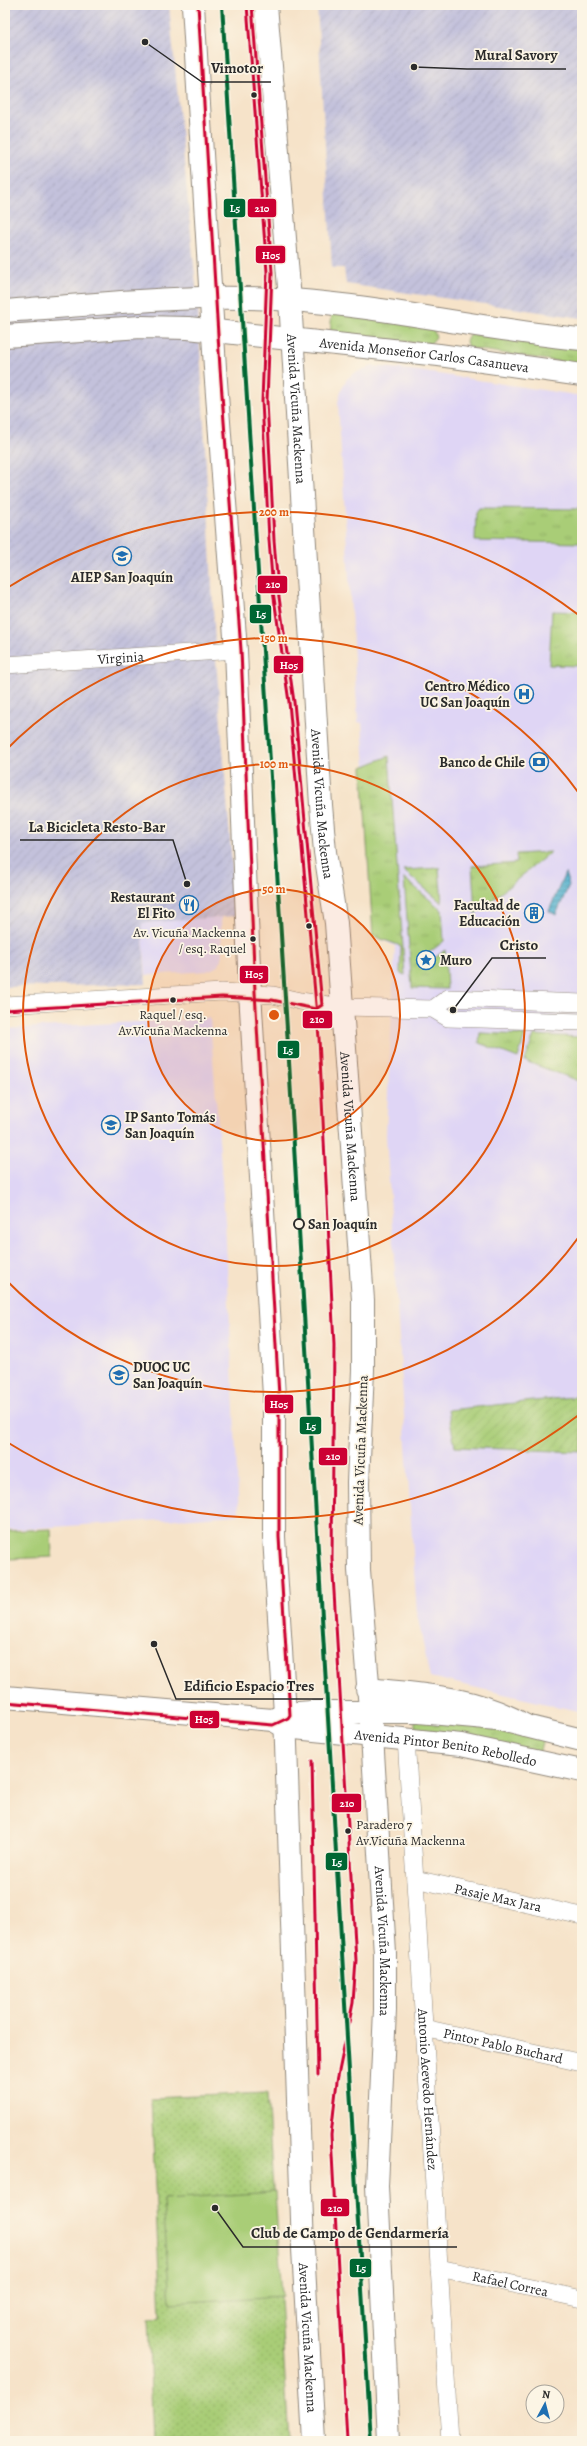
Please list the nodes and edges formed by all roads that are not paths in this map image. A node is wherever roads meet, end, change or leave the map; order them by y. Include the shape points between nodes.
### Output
1 (193, 5) edge
2 (266, 5) edge
3 (211, 298) junction
4 (290, 300) junction
5 (5, 311) edge
6 (213, 330) junction
7 (5, 336) edge
8 (582, 339) edge
9 (293, 340) junction
10 (582, 375) edge
11 (236, 650) junction
12 (5, 665) edge
13 (250, 992) junction
14 (582, 1003) edge
15 (5, 1005) edge
16 (343, 1007) junction
17 (433, 1009) junction
18 (582, 1022) edge
19 (367, 1689) junction
20 (5, 1697) edge
21 (369, 1711) junction
22 (281, 1720) junction
23 (526, 1726) junction
24 (372, 1735) junction
25 (406, 1738) junction
26 (574, 1738) edge
27 (560, 1766) junction
28 (582, 1771) edge
29 (415, 1879) junction
30 (582, 1916) edge
31 (424, 2028) junction
32 (582, 2063) edge
33 (439, 2268) junction
34 (582, 2299) edge
35 (314, 2441) edge
36 (389, 2441) edge
37 (450, 2441) edge

1 - 3 main road, Avenida Vicuña Mackenna
2 - 4 main road, Avenida Vicuña Mackenna
3 - 4 main road
3 - 5 main road
3 - 6 main road, Avenida Vicuña Mackenna
4 - 8 main road via 443,318
4 - 9 main road, Avenida Vicuña Mackenna
6 - 7 main road, Avenida Monseñor Carlos Casanueva via 141,327
6 - 9 main road, Avenida Monseñor Carlos Casanueva
6 - 11 main road, Avenida Vicuña Mackenna
9 - 10 main road, Avenida Monseñor Carlos Casanueva via 439,355
9 - 16 main road, Avenida Vicuña Mackenna via 321,805 336,923
11 - 12 street, Virginia
11 - 13 main road, Avenida Vicuña Mackenna
13 - 15 street
13 - 16 street
13 - 22 main road, Avenida Vicuña Mackenna via 274,1396 274,1537
14 - 17 street via 448,998
16 - 17 street
16 - 19 main road, Avenida Vicuña Mackenna via 363,1307 357,1527
17 - 18 street via 448,1018
19 - 21 main road, Avenida Vicuña Mackenna
19 - 23 main road via 420,1694 471,1703 511,1717
20 - 22 main road
21 - 22 main road, Avenida Pintor Benito Rebolledo
21 - 23 main road, Avenida Pintor Benito Rebolledo via 475,1716
21 - 24 main road, Avenida Vicuña Mackenna
22 - 24 main road, Avenida Pintor Benito Rebolledo
22 - 35 main road, Avenida Vicuña Mackenna via 303,2249
23 - 26 main road, Avenida Pintor Benito Rebolledo
24 - 25 main road, Avenida Pintor Benito Rebolledo
24 - 36 main road, Avenida Vicuña Mackenna via 385,1954 377,2186
25 - 27 main road, Avenida Pintor Benito Rebolledo via 461,1745
25 - 29 street, Antonio Acevedo Hernández
26 - 27 main road
27 - 28 main road, Avenida Pintor Benito Rebolledo
29 - 30 street, Pasaje Max Jara
29 - 31 street, Antonio Acevedo Hernández
31 - 32 street, Pintor Pablo Buchard
31 - 33 street, Antonio Acevedo Hernández
33 - 34 street, Rafael Correa
33 - 37 street, Antonio Acevedo Hernández

